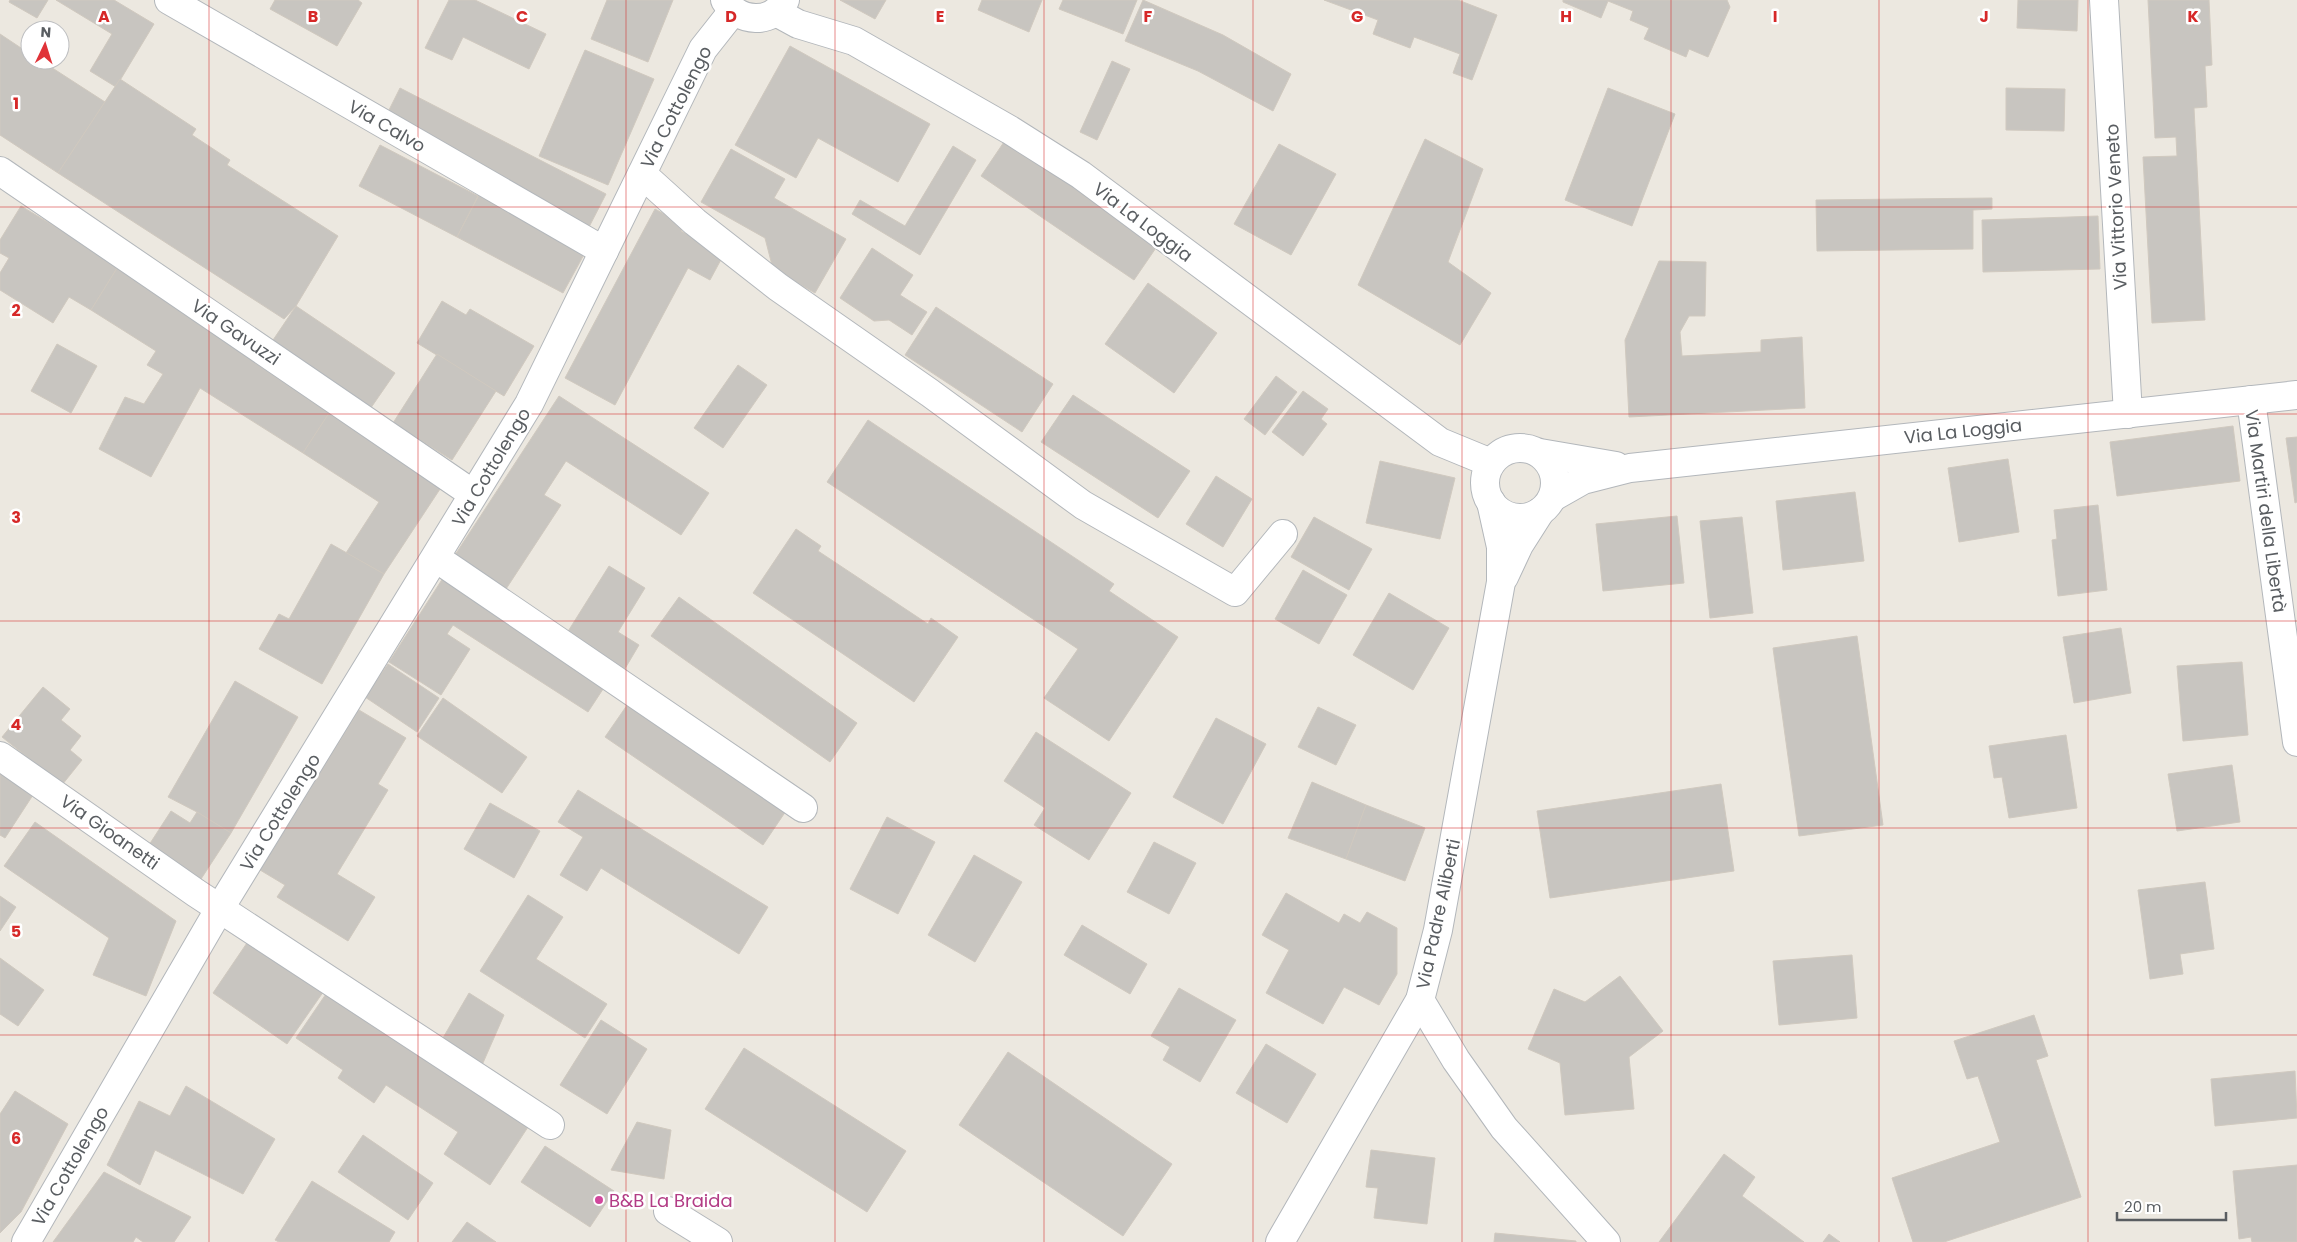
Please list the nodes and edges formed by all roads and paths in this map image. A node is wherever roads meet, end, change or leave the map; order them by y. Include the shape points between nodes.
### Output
1 (169, 0) edge
2 (2104, 0) edge
3 (729, 6) edge
4 (780, 6) edge
5 (0, 171) edge
6 (642, 174) junction
7 (604, 251) junction
8 (2297, 395) edge
9 (2251, 400) junction
10 (2128, 414) junction
11 (1540, 453) junction
12 (1491, 463) junction
13 (1630, 468) junction
14 (473, 494) junction
15 (1491, 502) junction
16 (1546, 504) junction
17 (1284, 534) dead end
18 (436, 558) junction
19 (1501, 582) junction
20 (2297, 742) edge
21 (0, 756) edge
22 (803, 808) dead end
23 (220, 908) junction
24 (1420, 1000) junction
25 (550, 1125) dead end
26 (668, 1211) dead end
27 (26, 1242) edge
28 (718, 1242) edge
29 (1280, 1242) edge
30 (1606, 1242) edge

1 - 7 street, Via Calvo
2 - 10 street, Via Vittorio Veneto
3 - 4 street via 750,18 759,18
3 - 6 street, Via Cottolengo via 703,49
4 - 12 street, Via La Loggia via 798,24 854,41 1010,130 1081,176 1440,442
5 - 14 street, Via Gavuzzi
6 - 7 street, Via Cottolengo
6 - 17 street via 695,222 778,287 1083,505 1235,592
7 - 14 street, Via Cottolengo via 529,404
8 - 9 street, Via La Loggia
9 - 10 street, Via La Loggia
9 - 20 street, Via Martiri della Libertà
10 - 13 street, Via La Loggia
11 - 12 street via 1519,448 1498,455
11 - 13 street, Via La Loggia
11 - 16 street via 1554,471 1556,481
12 - 15 street via 1485,486
13 - 16 street, Via La Loggia via 1583,480
14 - 18 street, Via Cottolengo
15 - 16 street via 1505,515 1516,518 1529,518
15 - 19 street, Via Padre Aliberti via 1501,547
16 - 19 street, Via Padre Aliberti via 1519,545
18 - 22 street
18 - 23 street, Via Cottolengo
19 - 24 street, Via Padre Aliberti via 1438,930
21 - 23 street, Via Gioanetti
23 - 25 street
23 - 27 street, Via Cottolengo
24 - 29 street, Via Padre Aliberti
24 - 30 street via 1456,1060 1504,1128
26 - 28 street

